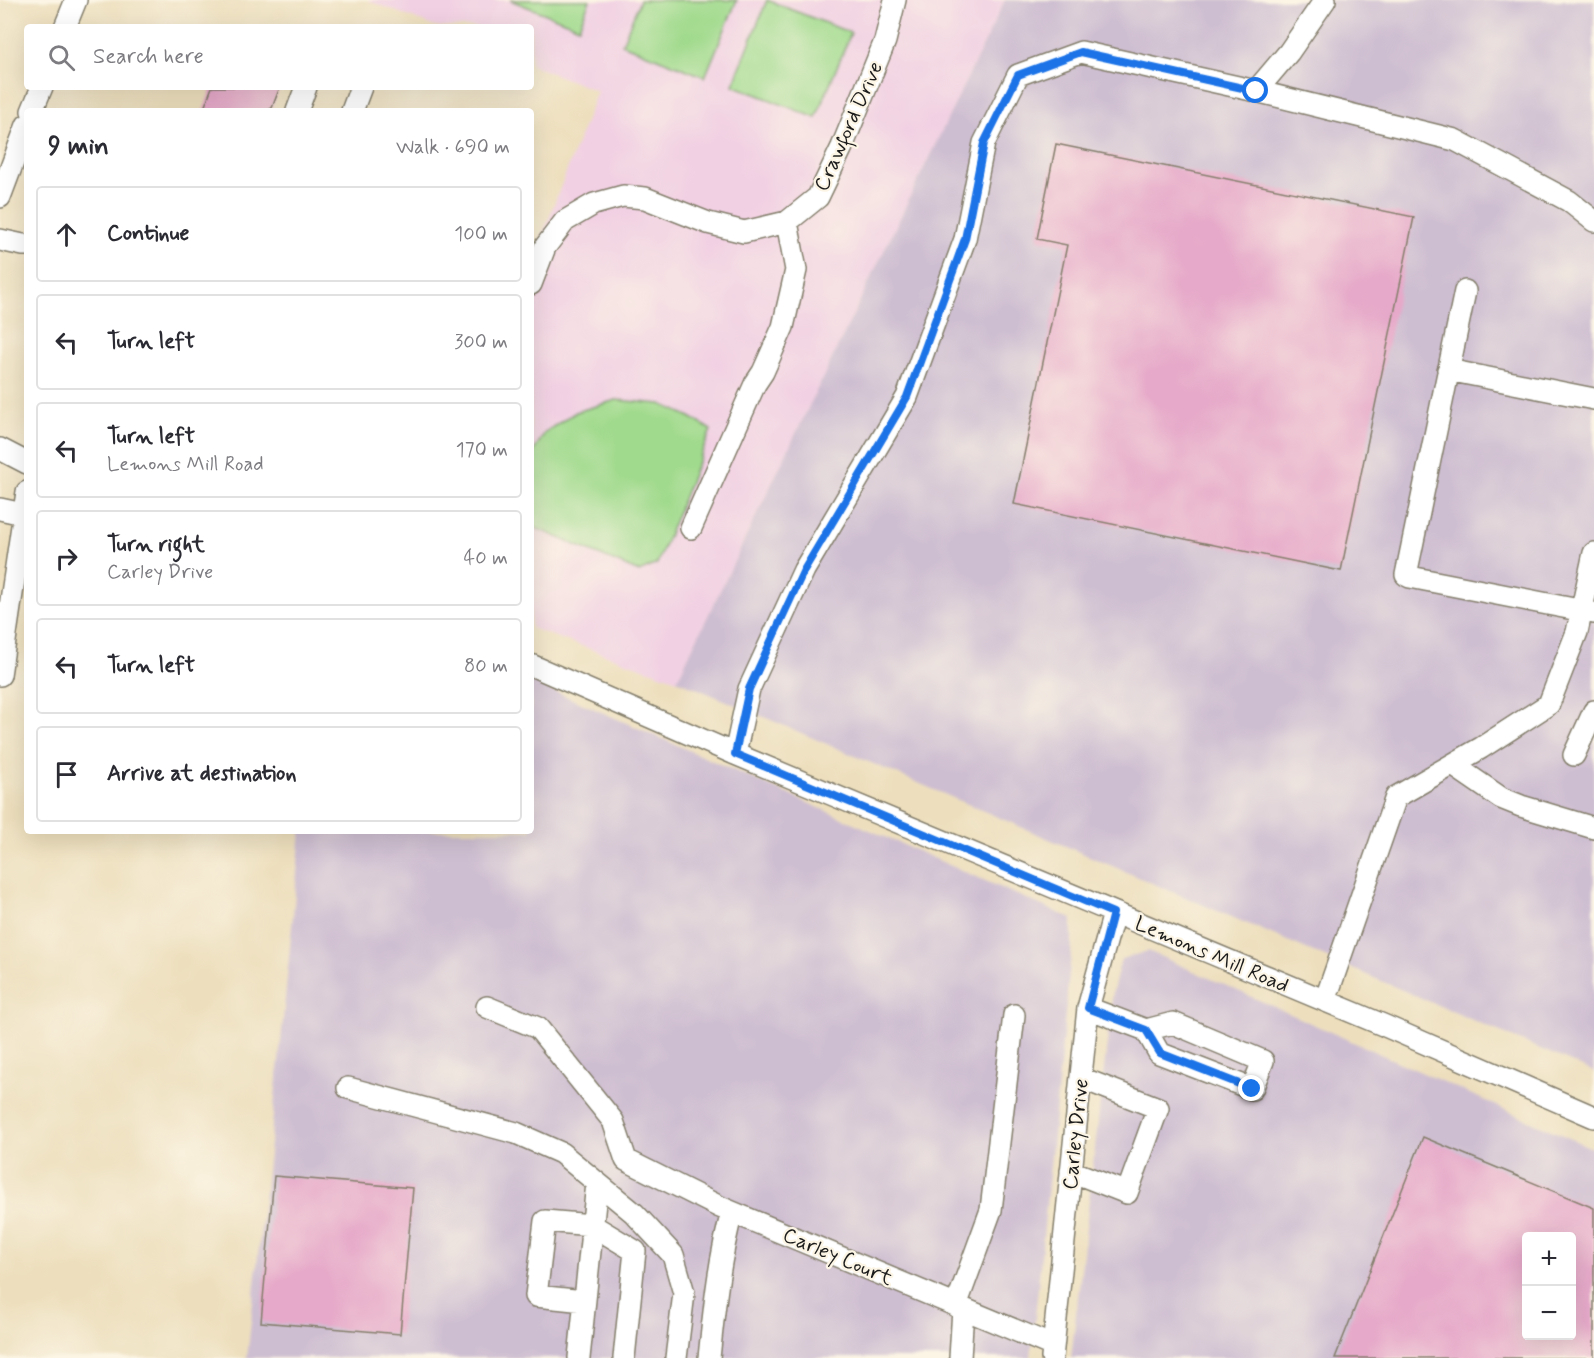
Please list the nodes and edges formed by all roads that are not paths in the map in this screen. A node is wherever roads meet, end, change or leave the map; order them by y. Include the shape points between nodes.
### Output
1 (76, 0) edge
2 (895, 0) edge
3 (1325, 0) edge
4 (66, 24) edge
5 (41, 90) edge
6 (305, 90) edge
7 (360, 90) edge
8 (1256, 91) junction
9 (33, 108) edge
10 (298, 108) edge
11 (353, 108) edge
12 (24, 133) edge
13 (0, 197) edge
14 (1594, 221) edge
15 (787, 222) junction
16 (0, 240) edge
17 (24, 245) edge
18 (534, 276) edge
19 (1465, 291) dead end
20 (1448, 370) junction
21 (1594, 399) edge
22 (0, 449) edge
23 (24, 461) edge
24 (24, 508) edge
25 (0, 509) edge
26 (23, 514) junction
27 (691, 528) dead end
28 (1594, 553) edge
29 (1588, 612) edge
30 (534, 666) edge
31 (0, 675) edge
32 (1594, 711) edge
33 (735, 754) junction
34 (1574, 755) dead end
35 (1453, 765) junction
36 (1594, 828) edge
37 (1113, 913) junction
38 (1325, 1001) junction
39 (487, 1007) dead end
40 (1088, 1008) junction
41 (1014, 1015) dead end
42 (1146, 1030) junction
43 (1081, 1078) junction
44 (348, 1088) dead end
45 (1594, 1117) edge
46 (1071, 1171) junction
47 (597, 1183) junction
48 (732, 1212) junction
49 (592, 1224) junction
50 (585, 1301) junction
51 (959, 1307) junction
52 (1052, 1352) edge
53 (579, 1358) edge
54 (624, 1358) edge
55 (676, 1358) edge
56 (709, 1358) edge
57 (960, 1358) edge

1 - 4 street
2 - 15 street, Crawford Drive via 885,41 818,197
3 - 8 street
5 - 9 street
6 - 10 street
7 - 11 street
8 - 14 street via 1455,140 1569,201
8 - 33 street via 1081,52 1018,75 984,143 965,239 907,397 804,570 749,689
12 - 13 street
15 - 18 street, Crawford Drive via 744,232 708,223 645,198 623,196 594,204 565,221 545,247
15 - 27 street via 796,270 783,327
16 - 17 street
19 - 20 street
20 - 21 street
20 - 29 street via 1406,574
22 - 23 street
24 - 26 street
25 - 26 street
26 - 31 street
28 - 29 street
29 - 35 street via 1549,704
30 - 33 street, Lemons Mill Road
32 - 34 street
33 - 37 street, Lemons Mill Road
35 - 36 street via 1501,798
35 - 38 street via 1396,797
37 - 38 street, Lemons Mill Road
37 - 40 street, Carley Drive
38 - 45 street, Lemons Mill Road
39 - 48 street, Carley Court via 538,1028 613,1120 626,1160
40 - 42 street
40 - 43 street, Carley Drive
41 - 51 street via 991,1210
42 - 42 street via 1173,1023 1263,1061 1252,1089 1160,1053
43 - 46 street, Carley Drive
43 - 46 street via 1158,1108 1127,1193
44 - 47 street via 516,1132 561,1154
46 - 52 street, Carley Drive
47 - 49 street
47 - 55 street via 634,1213 673,1255 684,1293
48 - 51 street, Carley Court
48 - 56 street via 725,1237
49 - 50 street
49 - 50 street via 545,1221 536,1296
49 - 54 street via 635,1251
50 - 53 street
51 - 52 street, Carley Court
51 - 57 street

